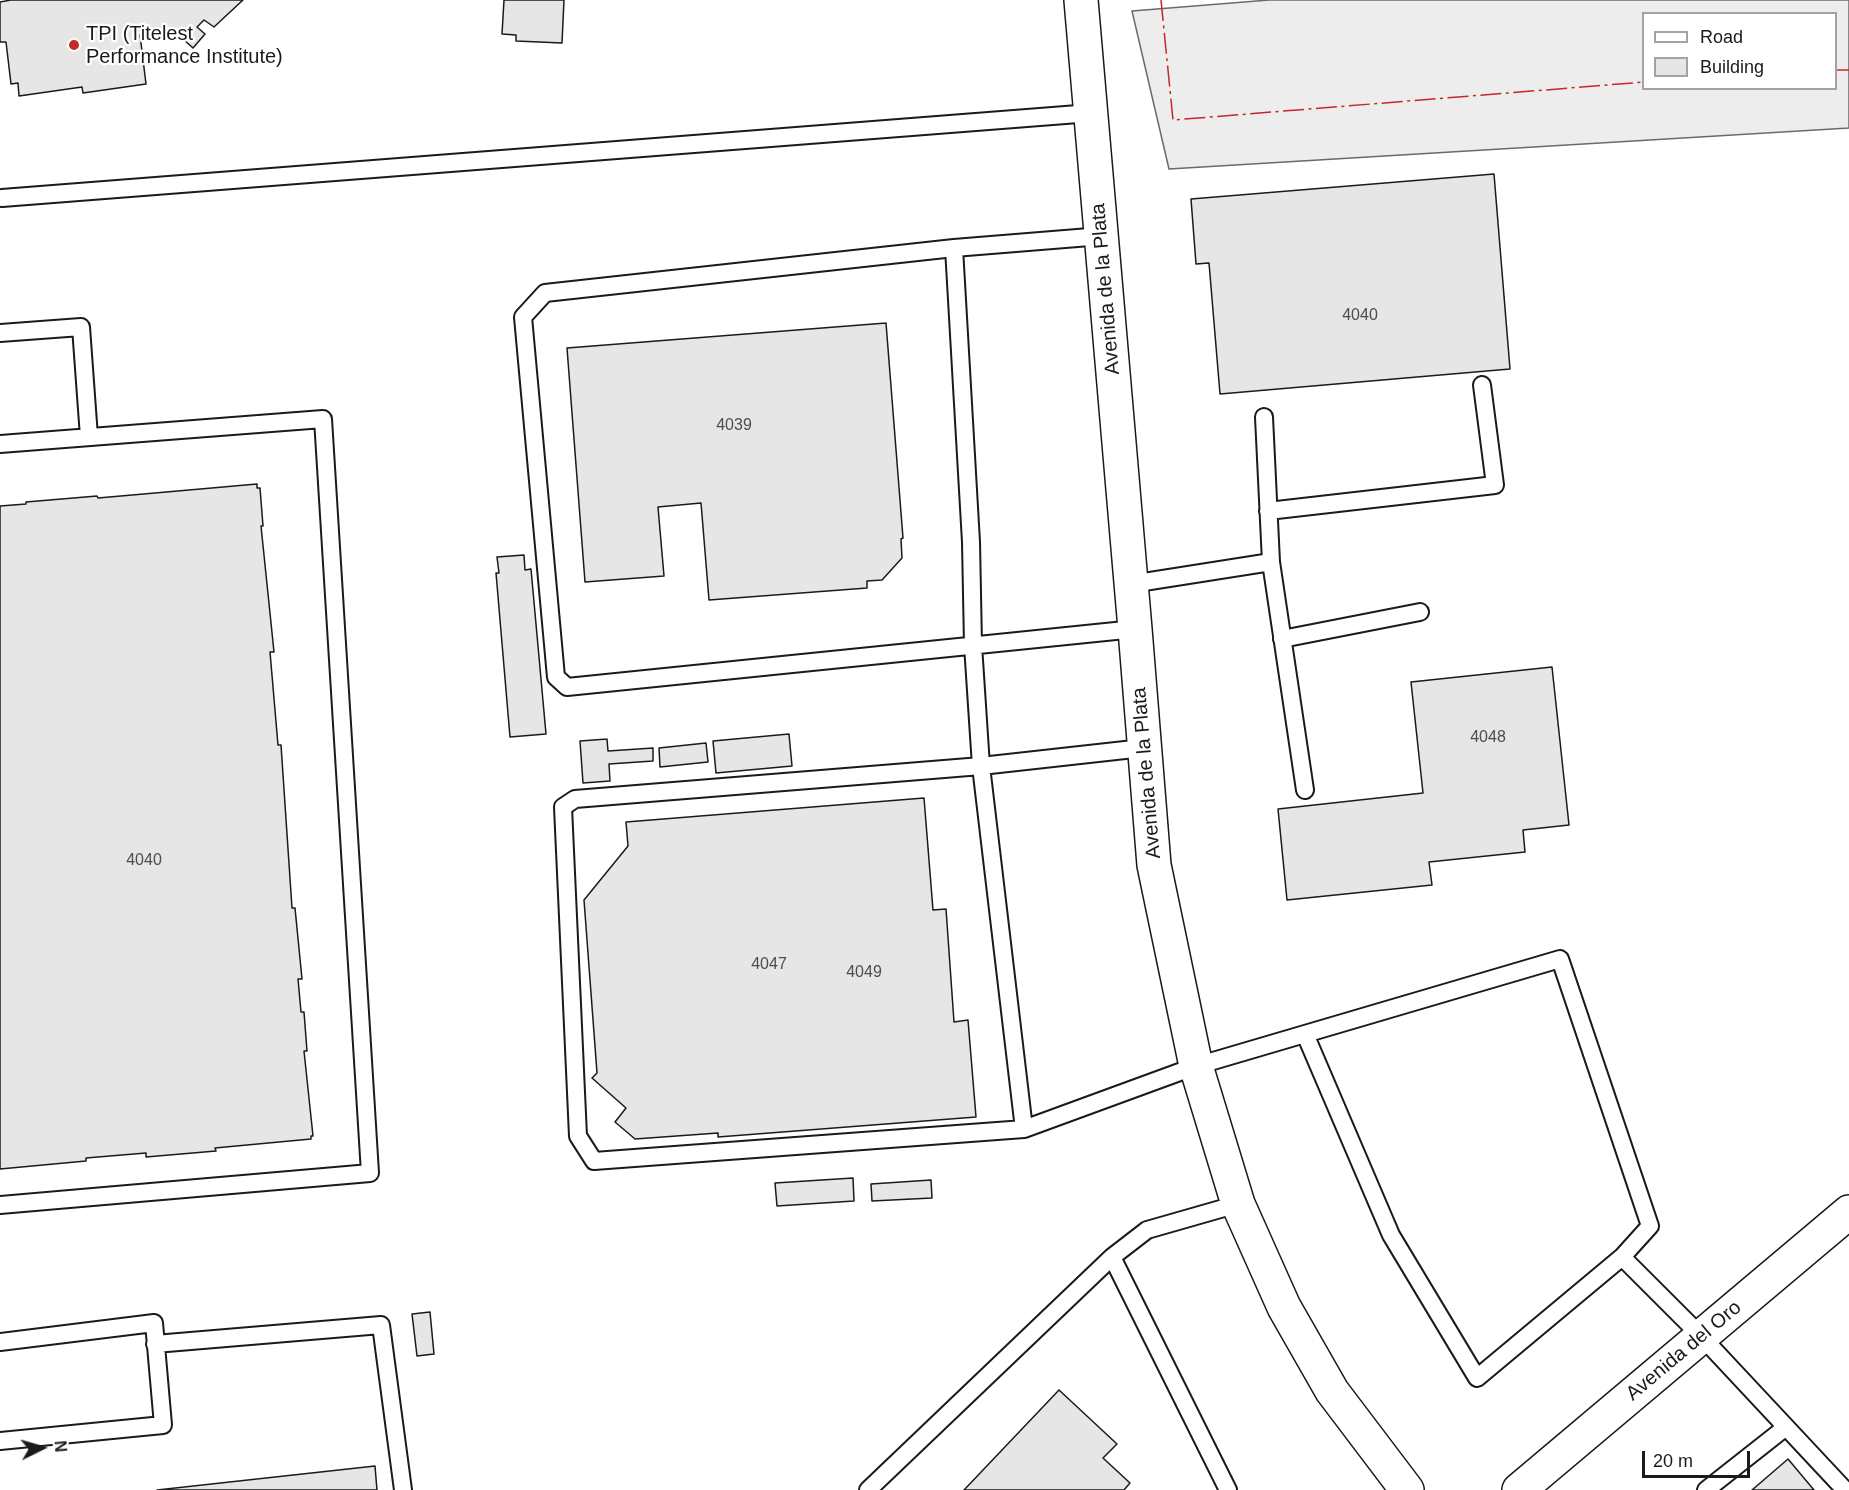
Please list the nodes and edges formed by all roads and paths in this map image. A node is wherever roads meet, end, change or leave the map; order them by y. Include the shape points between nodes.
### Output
1 (1081, 0) edge
2 (1091, 113) junction
3 (2, 198) dead end
4 (1102, 236) junction
5 (954, 248) junction
6 (0, 333) edge
7 (1482, 385) dead end
8 (1264, 417) dead end
9 (89, 437) junction
10 (0, 444) edge
11 (1268, 511) junction
12 (1270, 562) junction
13 (1131, 584) junction
14 (1420, 612) dead end
15 (1136, 629) junction
16 (1282, 639) junction
17 (973, 645) junction
18 (1143, 748) junction
19 (981, 766) junction
20 (1305, 790) dead end
21 (1305, 1034) junction
22 (1196, 1066) junction
23 (1024, 1129) junction
24 (1238, 1204) junction
25 (0, 1205) edge
26 (1849, 1212) edge
27 (1112, 1257) junction
28 (1622, 1257) junction
29 (1701, 1336) junction
30 (0, 1342) edge
31 (156, 1344) junction
32 (1786, 1427) junction
33 (0, 1441) edge
34 (403, 1490) edge
35 (868, 1490) edge
36 (1228, 1490) edge
37 (1407, 1490) edge
38 (1520, 1490) edge
39 (1706, 1490) edge
40 (1845, 1490) edge

1 - 2 street, Avenida de la Plata
2 - 3 lane
2 - 4 street, Avenida de la Plata
4 - 5 lane
4 - 13 street, Avenida de la Plata
5 - 17 lane
5 - 17 lane via 545,293 523,317 556,676 567,687
6 - 9 lane via 81,327
7 - 11 lane via 1495,484
8 - 11 lane
9 - 10 lane
9 - 25 lane via 323,419 370,1173
11 - 12 lane
12 - 13 lane
12 - 16 lane
13 - 15 street, Avenida de la Plata
14 - 16 lane
15 - 17 lane
15 - 18 street, Avenida de la Plata
16 - 20 lane
17 - 19 lane
18 - 19 lane
18 - 22 street, Avenida de la Plata via 1154,865
19 - 23 lane
19 - 23 lane via 575,799 563,807 578,1136 594,1161
21 - 22 lane
21 - 28 lane via 1391,1235 1478,1378
21 - 28 lane via 1560,959 1650,1226
22 - 23 lane
22 - 24 street, Avenida de la Plata
24 - 27 lane via 1147,1230
24 - 37 street, Avenida de la Plata via 1284,1307 1332,1391
26 - 29 street, Avenida del Oro
27 - 35 lane
27 - 36 lane
28 - 29 lane
29 - 32 lane
29 - 38 street, Avenida del Oro
30 - 31 lane via 154,1323
31 - 33 lane via 163,1425
31 - 34 lane via 381,1325
32 - 39 lane
32 - 40 lane

